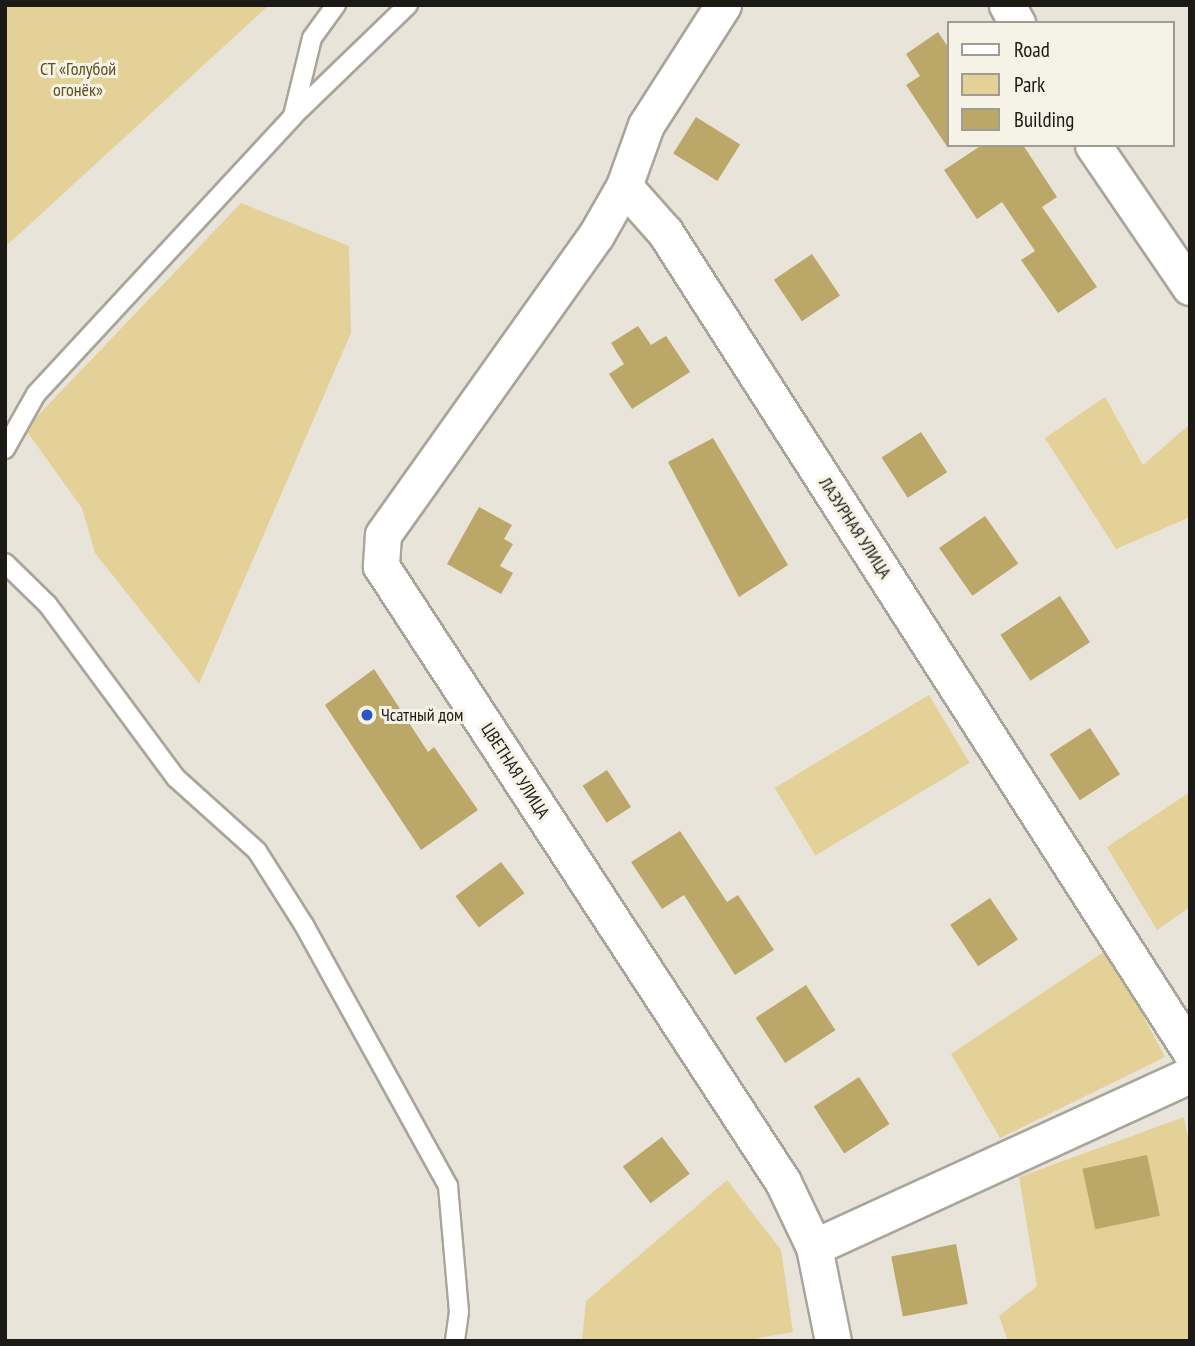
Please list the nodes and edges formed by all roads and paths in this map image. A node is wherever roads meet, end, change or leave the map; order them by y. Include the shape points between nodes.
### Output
1 (336, 5) edge
2 (408, 5) edge
3 (723, 5) edge
4 (1006, 5) edge
5 (1016, 21) edge
6 (293, 116) junction
7 (1094, 147) edge
8 (624, 186) junction
9 (1190, 287) edge
10 (5, 449) edge
11 (5, 563) edge
12 (1190, 1051) edge
13 (1190, 1075) edge
14 (814, 1247) junction
15 (455, 1341) edge
16 (833, 1341) edge

1 - 6 lane via 312,38
2 - 6 lane
3 - 8 street via 646,125
4 - 5 street
6 - 10 lane via 36,394
7 - 9 street
8 - 12 street, ЛАЗУРНАЯ УЛИЦА via 666,232
8 - 14 street, ЦВЕТНАЯ УЛИЦА via 596,235 383,535 381,566 783,1182
11 - 15 lane via 48,605 176,778 257,851 304,925 448,1186 459,1312
13 - 14 street
14 - 16 street, ЦВЕТНАЯ УЛИЦА

